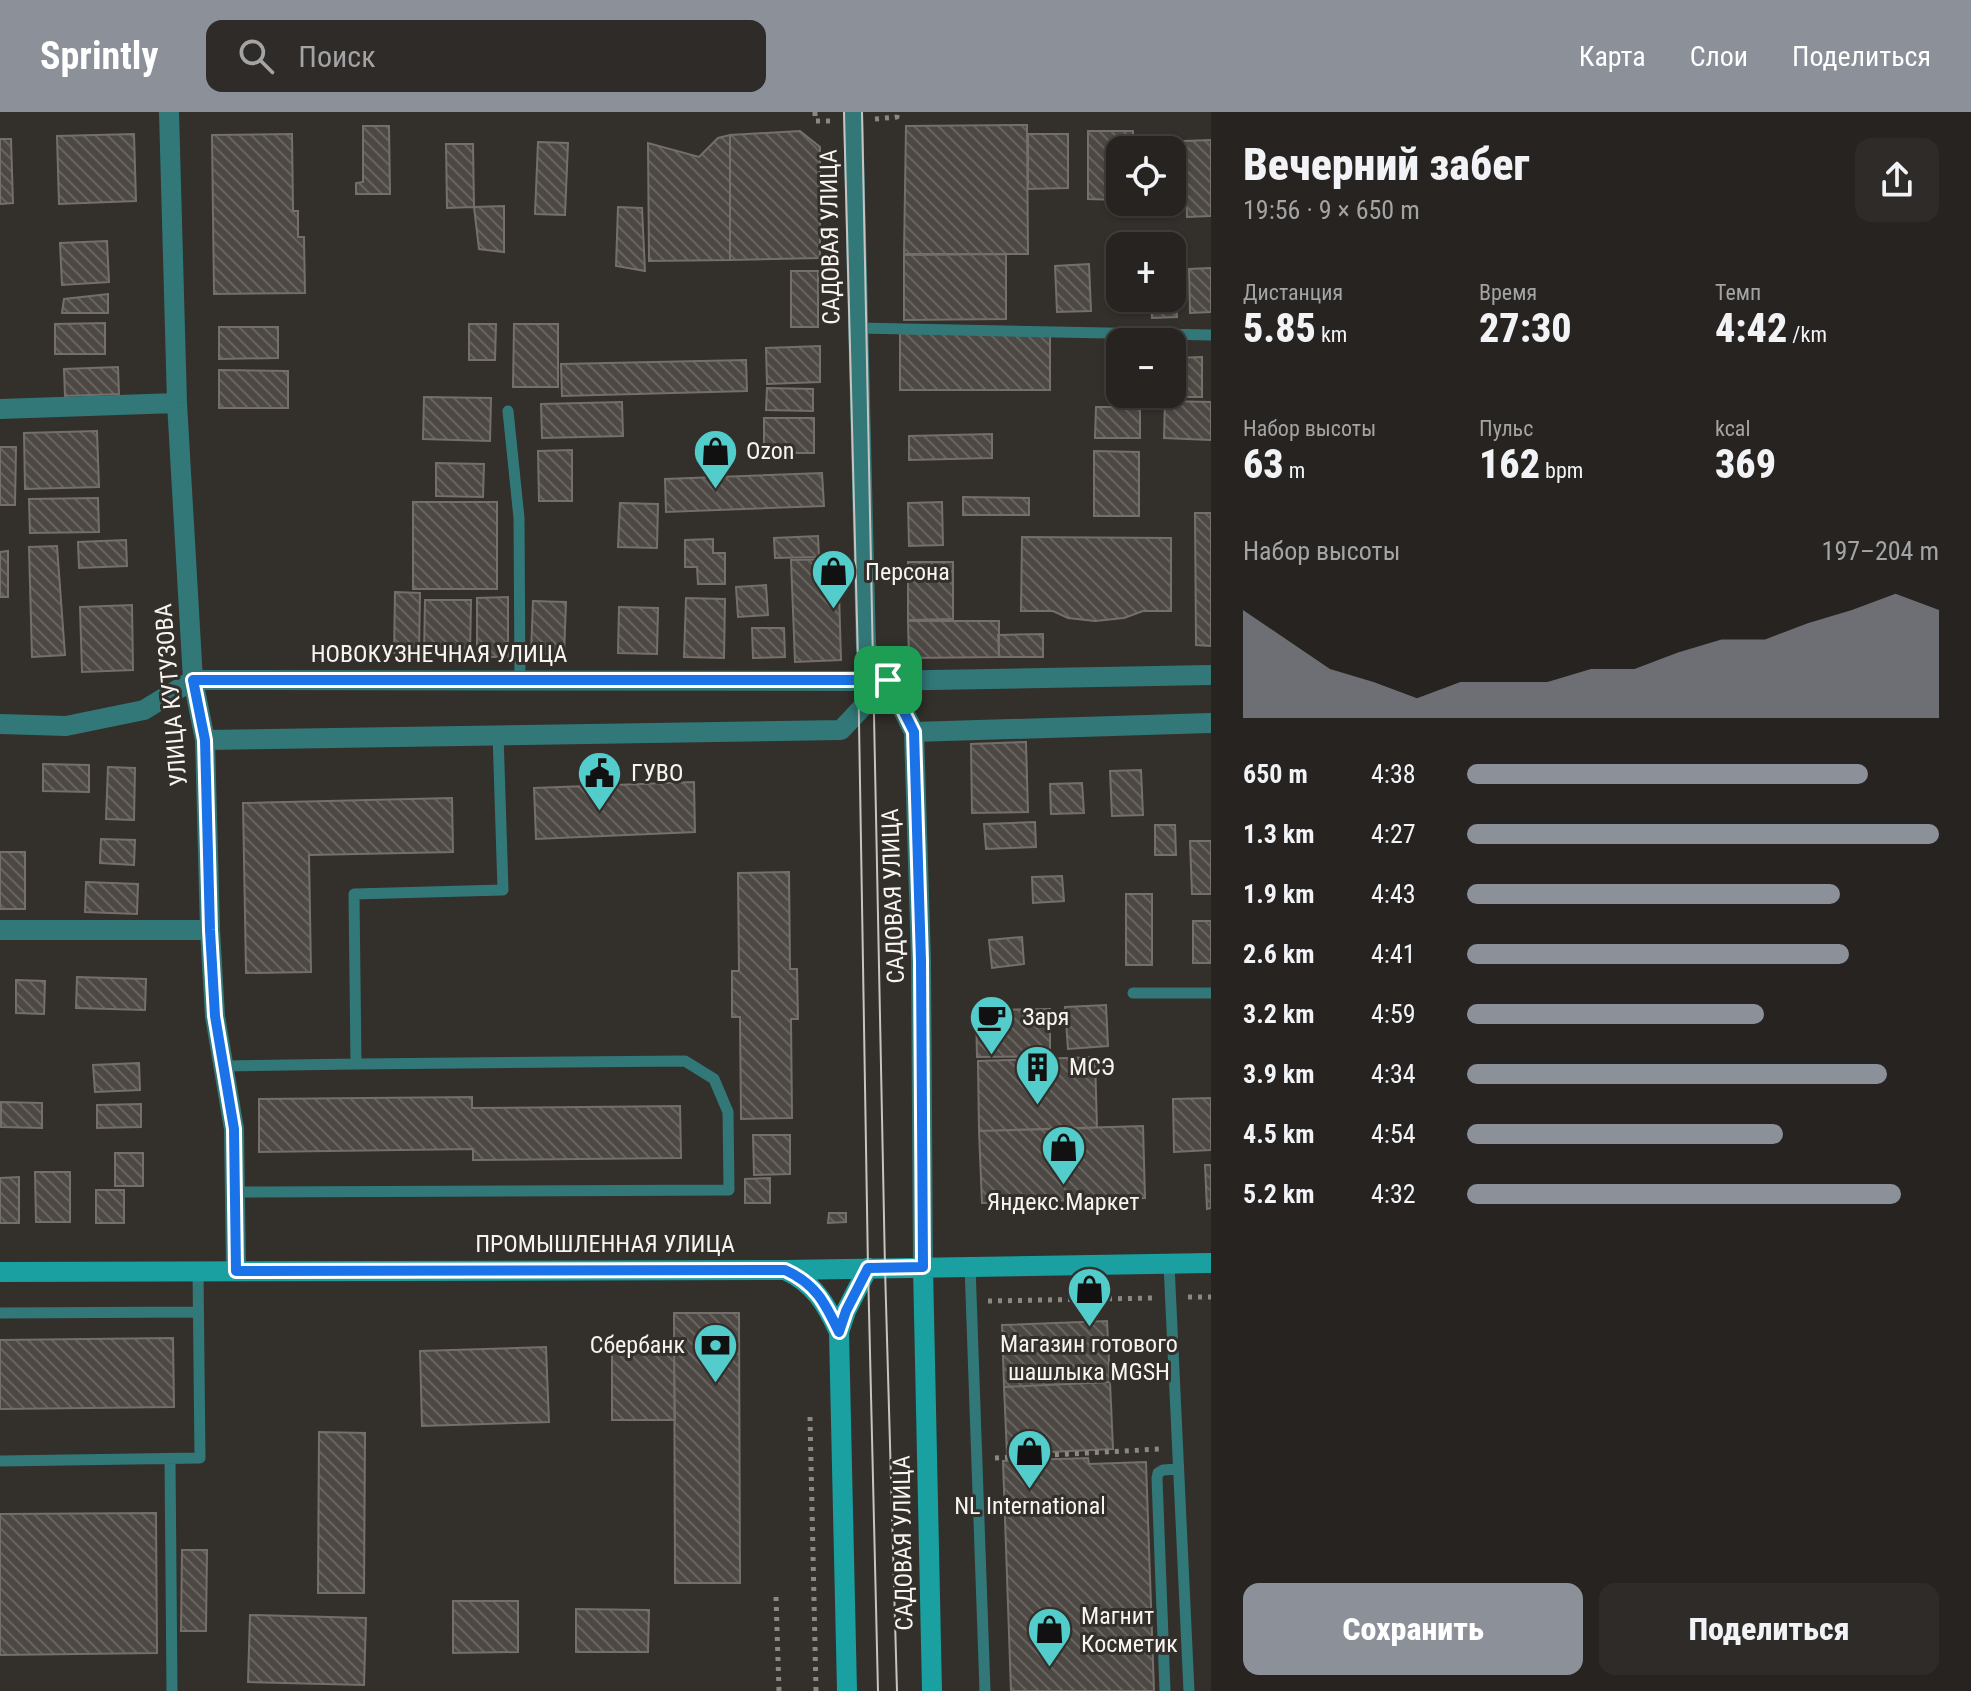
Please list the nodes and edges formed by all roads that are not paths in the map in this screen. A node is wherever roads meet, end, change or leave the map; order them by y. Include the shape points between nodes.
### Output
1 (169, 112) edge
2 (853, 112) edge
3 (858, 328) junction
4 (1211, 335) edge
5 (177, 403) junction
6 (0, 409) edge
7 (508, 411) dead end
8 (1211, 675) edge
9 (193, 680) junction
10 (888, 680) junction
11 (520, 681) junction
12 (1211, 723) edge
13 (0, 724) edge
14 (914, 732) junction
15 (498, 734) junction
16 (205, 740) junction
17 (0, 930) edge
18 (210, 930) junction
19 (1133, 993) dead end
20 (1211, 993) edge
21 (356, 1064) junction
22 (224, 1066) junction
23 (236, 1192) junction
24 (1211, 1263) edge
25 (1169, 1264) junction
26 (970, 1266) junction
27 (923, 1267) junction
28 (868, 1268) junction
29 (785, 1270) junction
30 (198, 1271) junction
31 (236, 1271) junction
32 (0, 1272) edge
33 (198, 1312) junction
34 (0, 1313) edge
35 (839, 1332) junction
36 (170, 1459) junction
37 (0, 1461) edge
38 (1178, 1469) junction
39 (172, 1691) edge
40 (847, 1691) edge
41 (932, 1691) edge
42 (985, 1691) edge
43 (1165, 1691) edge
44 (1189, 1691) edge

1 - 5 street, УЛИЦА КУТУЗОВА
2 - 3 street, САДОВАЯ УЛИЦА
3 - 4 lane
3 - 10 street, САДОВАЯ УЛИЦА via 866,648
5 - 6 street
5 - 9 street, УЛИЦА КУТУЗОВА
7 - 11 lane via 519,518
8 - 10 street, НОВОКУЗНЕЧНАЯ УЛИЦА
9 - 11 street, НОВОКУЗНЕЧНАЯ УЛИЦА
9 - 13 street via 144,710 66,726
9 - 16 street, УЛИЦА КУТУЗОВА
10 - 11 street, НОВОКУЗНЕЧНАЯ УЛИЦА
10 - 14 street, САДОВАЯ УЛИЦА
10 - 15 street via 841,730
12 - 14 street
14 - 27 street, САДОВАЯ УЛИЦА
15 - 16 street
15 - 21 lane via 503,890 354,894
16 - 18 street, УЛИЦА КУТУЗОВА
17 - 18 street
18 - 22 street, УЛИЦА КУТУЗОВА
19 - 20 lane
21 - 22 lane
21 - 23 lane via 685,1061 714,1079 728,1112 729,1190
22 - 23 street, УЛИЦА КУТУЗОВА
23 - 31 street, УЛИЦА КУТУЗОВА
24 - 25 main road, ПРОМЫШЛЕННАЯ УЛИЦА
25 - 26 main road, ПРОМЫШЛЕННАЯ УЛИЦА
25 - 38 lane
26 - 27 main road, ПРОМЫШЛЕННАЯ УЛИЦА
26 - 42 lane
27 - 28 main road, ПРОМЫШЛЕННАЯ УЛИЦА
27 - 41 main road, САДОВАЯ УЛИЦА
28 - 29 main road, ПРОМЫШЛЕННАЯ УЛИЦА
28 - 35 main road
29 - 31 main road, ПРОМЫШЛЕННАЯ УЛИЦА
29 - 35 main road via 820,1296
30 - 31 main road, ПРОМЫШЛЕННАЯ УЛИЦА
30 - 32 main road, ПРОМЫШЛЕННАЯ УЛИЦА
30 - 33 lane
33 - 34 lane
33 - 36 lane via 200,1458
35 - 40 main road
36 - 37 lane
36 - 39 lane
38 - 43 lane via 1163,1470 1157,1478 1156,1604
38 - 44 lane

